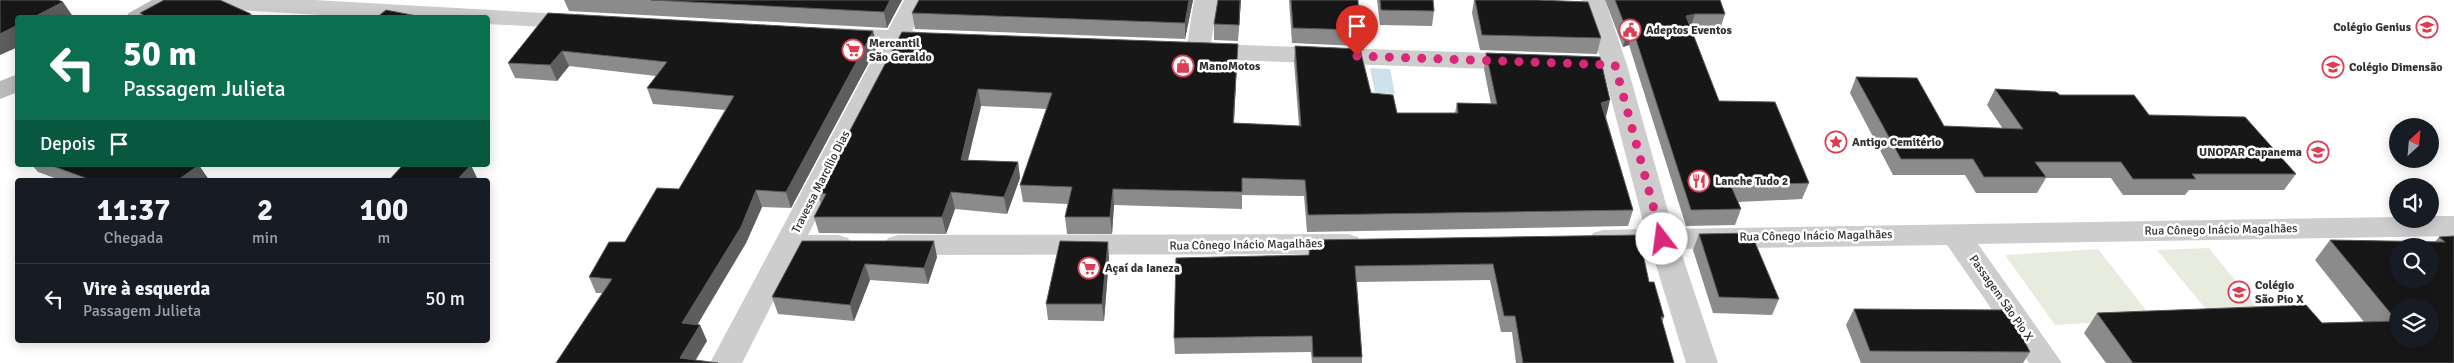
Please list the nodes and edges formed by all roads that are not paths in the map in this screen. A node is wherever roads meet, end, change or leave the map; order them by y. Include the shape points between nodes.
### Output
1 (170, 0) edge
2 (188, 0) edge
3 (916, 0) edge
4 (1206, 0) edge
5 (1593, 0) edge
6 (142, 15) edge
7 (456, 15) edge
8 (490, 17) edge
9 (599, 23) edge
10 (816, 34) edge
11 (895, 38) junction
12 (954, 40) edge
13 (1615, 65) junction
14 (15, 84) edge
15 (0, 91) edge
16 (2454, 226) edge
17 (1955, 234) junction
18 (1662, 239) junction
19 (1574, 240) edge
20 (1377, 243) edge
21 (788, 245) junction
22 (726, 363) edge
23 (1702, 363) edge
24 (2046, 363) edge

1 - 6 street
2 - 7 street
3 - 11 street, Travessa Marcílio Dias
4 - 13 street via 1188,50
5 - 13 street
8 - 9 street
10 - 11 street
11 - 12 street
11 - 21 street, Travessa Marcílio Dias
13 - 18 street
14 - 15 street
16 - 17 street, Rua Cônego Inácio Magalhães
17 - 18 street, Rua Cônego Inácio Magalhães
17 - 24 street, Passagem São Pio X
18 - 19 street, Rua Cônego Inácio Magalhães
18 - 23 street
20 - 21 street, Rua Cônego Inácio Magalhães
21 - 22 street, Travessa Marcílio Dias

